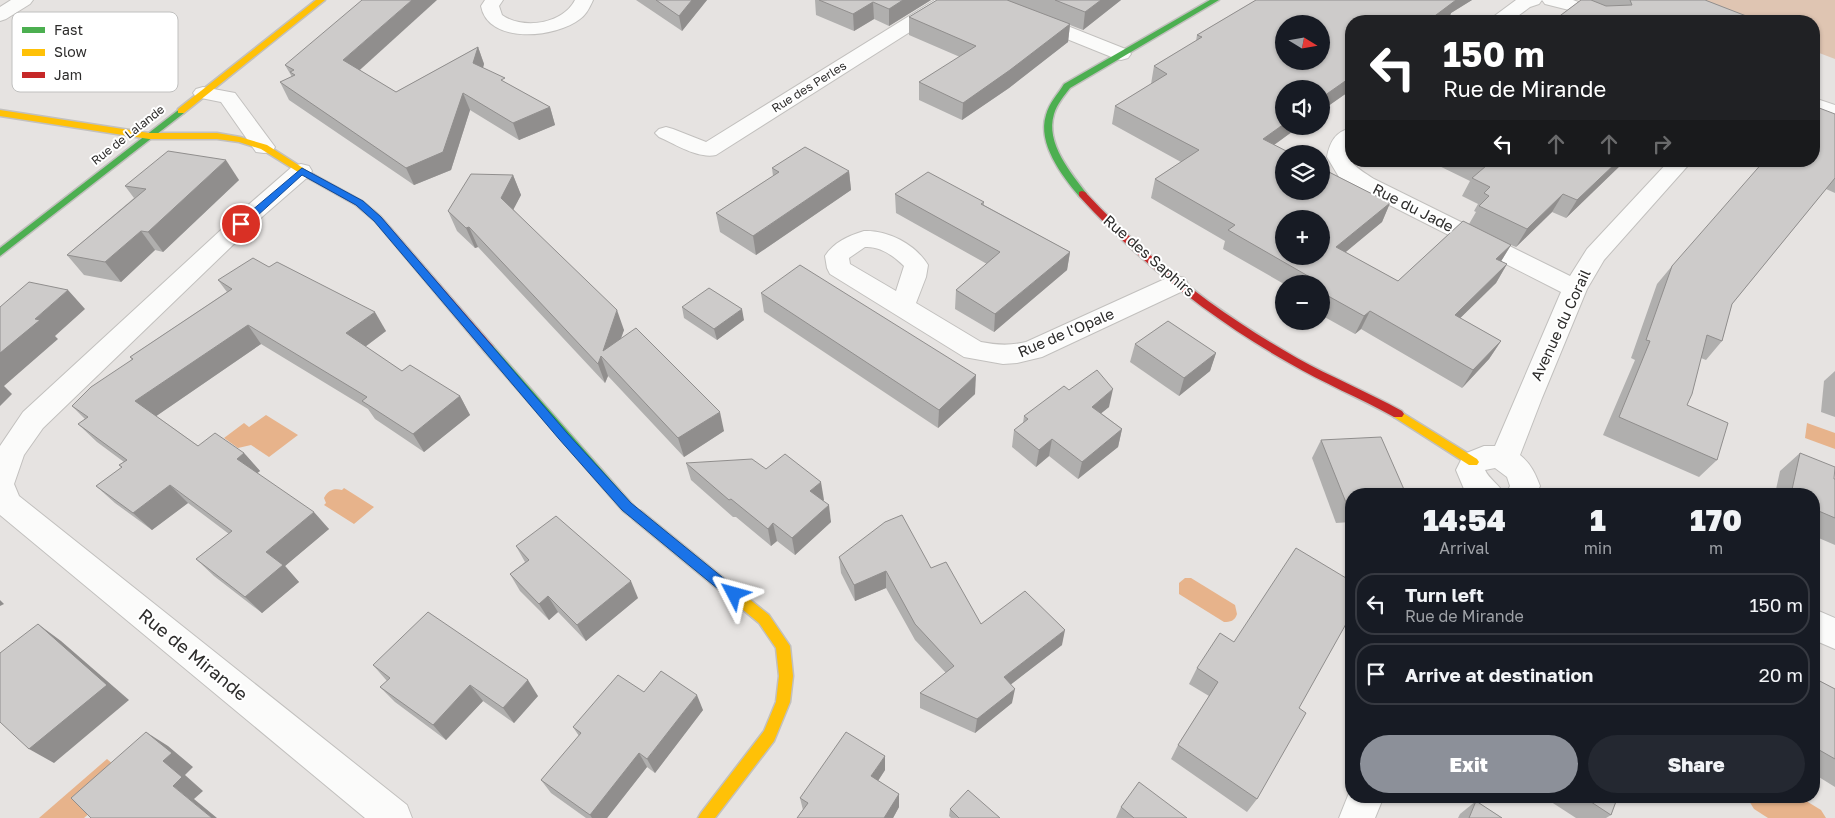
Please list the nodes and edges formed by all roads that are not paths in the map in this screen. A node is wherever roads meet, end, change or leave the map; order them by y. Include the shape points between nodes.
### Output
1 (24, 0) edge
2 (321, 0) edge
3 (494, 0) edge
4 (584, 0) edge
5 (948, 0) edge
6 (986, 0) edge
7 (1215, 0) edge
8 (1533, 0) edge
9 (1551, 0) edge
10 (0, 15) edge
11 (1508, 15) edge
12 (1597, 15) edge
13 (1121, 54) junction
14 (203, 93) junction
15 (1820, 106) edge
16 (1835, 112) edge
17 (0, 113) edge
18 (666, 133) dead end
19 (149, 136) junction
20 (1345, 139) edge
21 (264, 147) junction
22 (1675, 167) edge
23 (302, 171) junction
24 (0, 253) edge
25 (1176, 284) junction
26 (1575, 289) junction
27 (902, 307) dead end
28 (1504, 460) junction
29 (1473, 462) junction
30 (0, 484) edge
31 (1483, 488) edge
32 (1526, 488) edge
33 (1820, 627) edge
34 (1835, 634) edge
35 (1363, 803) edge
36 (394, 818) edge
37 (706, 818) edge
38 (1357, 818) edge

1 - 10 street
2 - 14 street, Rue de Lalande
3 - 4 street via 490,6 496,20 506,25 535,28 575,15
5 - 18 street, Rue des Perles via 708,150
6 - 13 street
7 - 13 street, Rue des Saphirs
8 - 11 street
9 - 12 street
13 - 25 street, Rue des Saphirs via 1067,86 1055,103 1048,122 1051,145 1060,167 1080,194
14 - 19 street, Rue de Lalande
14 - 21 street via 228,97
15 - 16 street
17 - 19 street
19 - 21 street via 217,136
19 - 24 street, Rue de Lalande
20 - 26 street, Rue du Jade via 1340,143 1338,157 1347,172
21 - 23 street
22 - 26 street, Avenue du Corail via 1594,255
23 - 30 street, Rue de Mirande via 255,211 33,420 13,446
23 - 37 street via 359,203 378,219 626,507 764,619 782,646 786,676 784,702 768,736
25 - 27 street, Rue de l'Opale via 1033,350 1015,355 996,356 973,350
25 - 29 street, Rue des Saphirs via 1281,353 1410,421
26 - 28 street, Avenue du Corail
28 - 29 street via 1488,456
28 - 32 street via 1520,472
29 - 31 street via 1470,471
30 - 36 street, Rue de Mirande via 8,504
33 - 34 street
35 - 38 street

